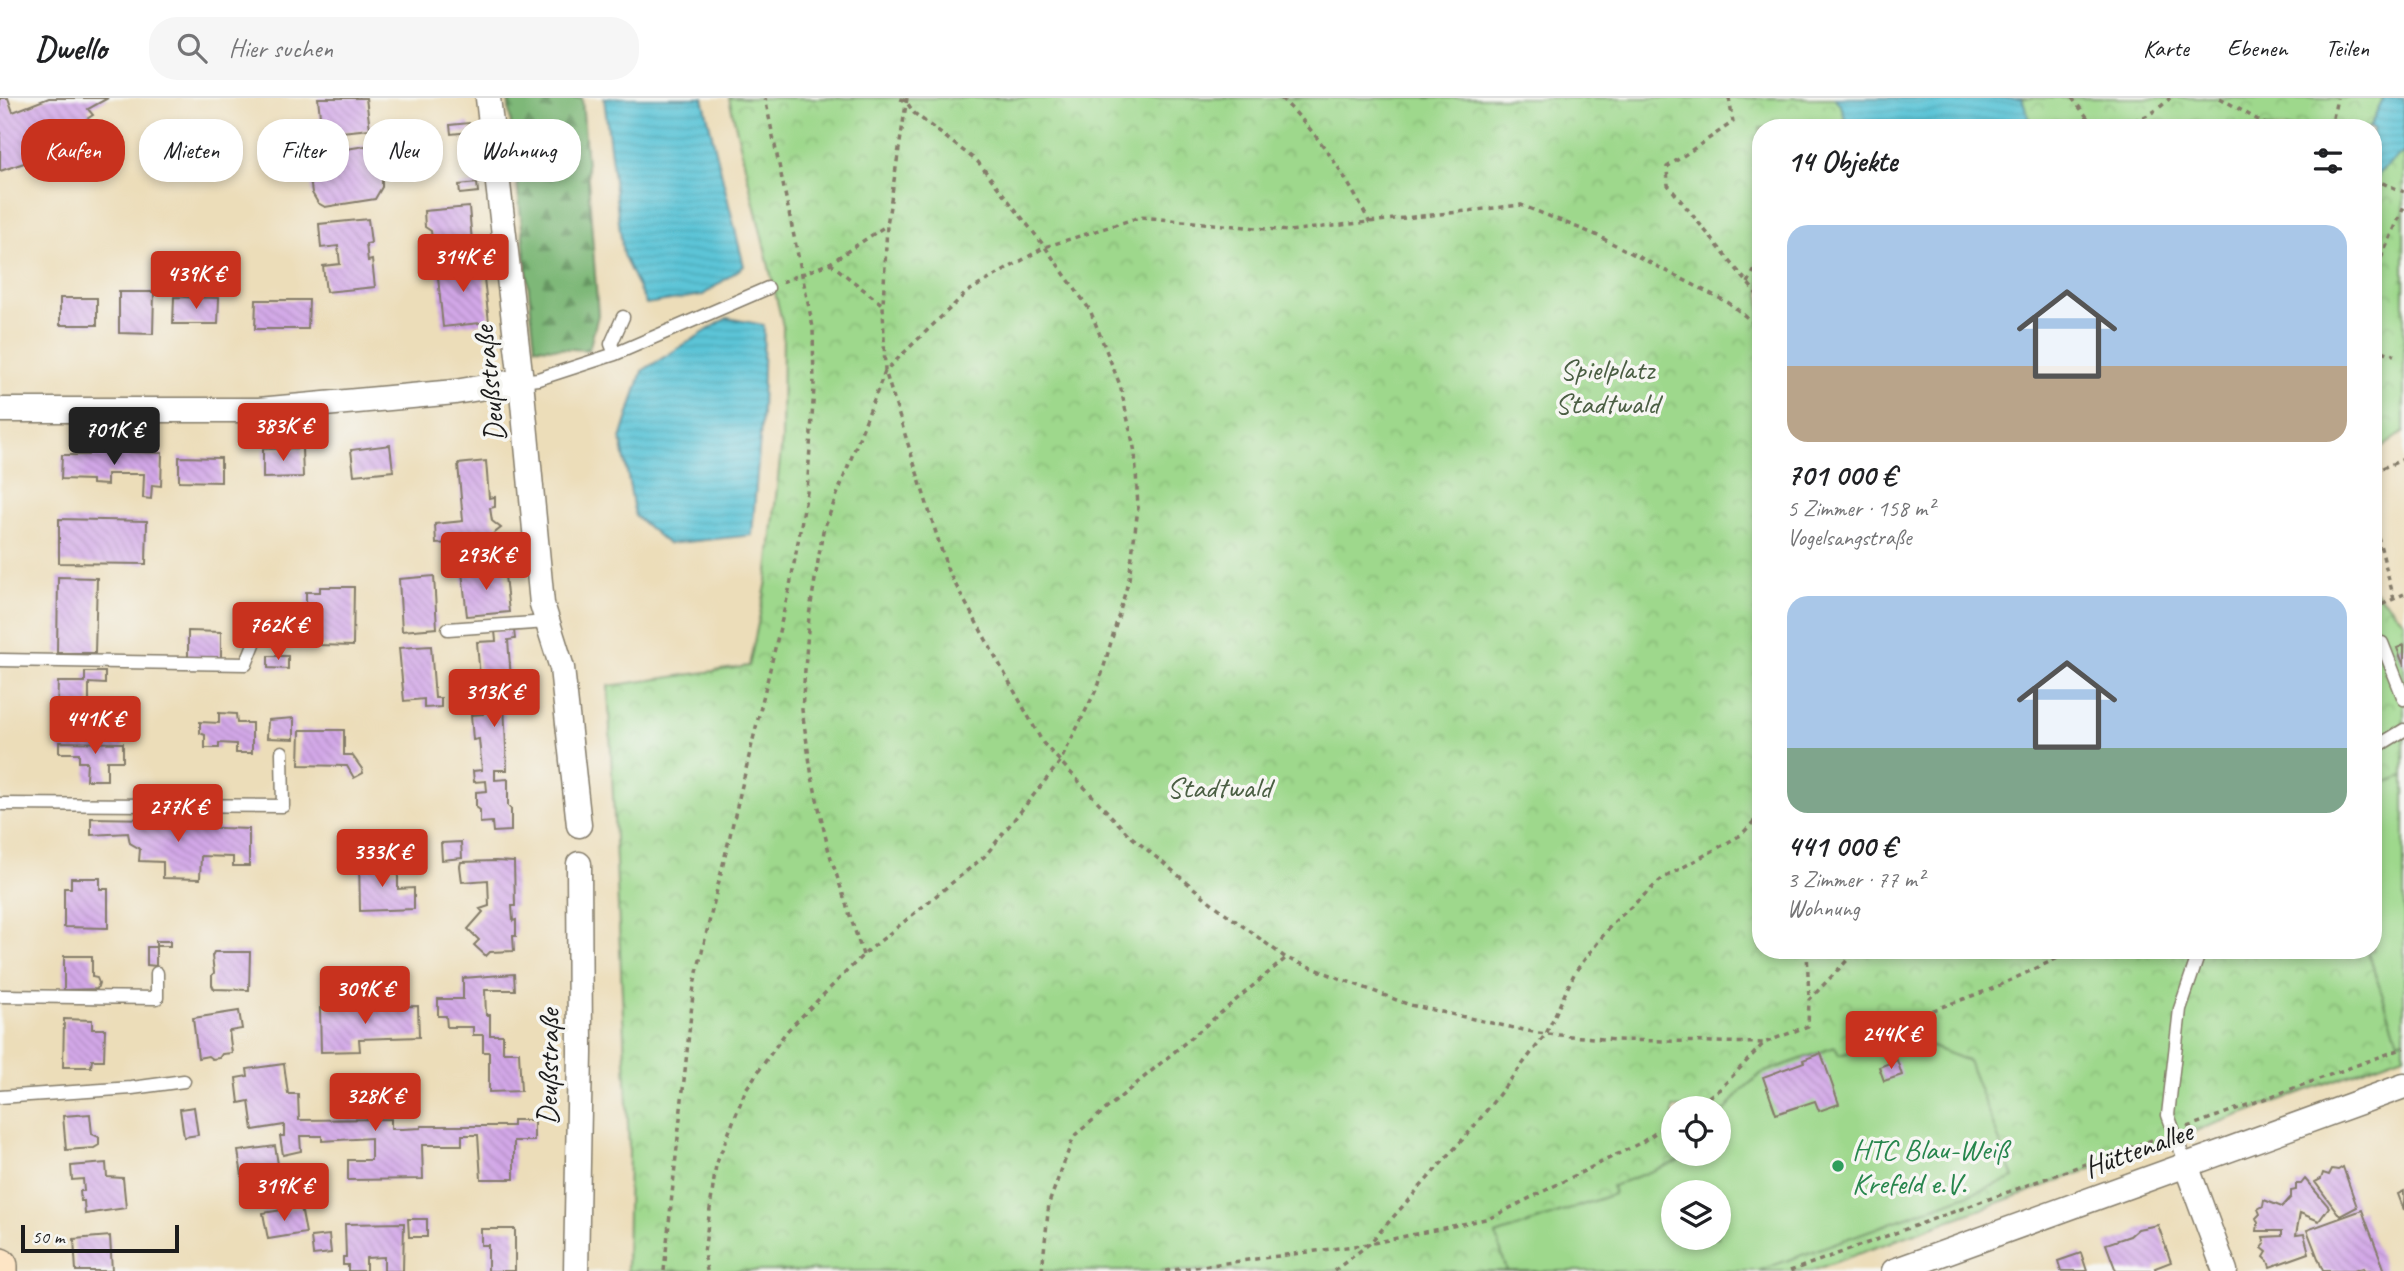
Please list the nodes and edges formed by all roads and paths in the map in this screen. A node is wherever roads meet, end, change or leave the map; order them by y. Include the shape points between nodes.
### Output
1 (488, 98) edge
2 (765, 98) edge
3 (898, 98) edge
4 (1281, 98) edge
5 (1728, 98) edge
6 (2072, 98) edge
7 (2170, 98) edge
8 (2220, 98) edge
9 (2337, 98) edge
10 (907, 99) edge
11 (2087, 119) edge
12 (2140, 119) edge
13 (2256, 119) edge
14 (2333, 119) edge
15 (2382, 183) edge
16 (2404, 192) edge
17 (2404, 206) edge
18 (1370, 223) junction
19 (887, 225) junction
20 (1045, 247) junction
21 (2382, 256) edge
22 (830, 264) junction
23 (802, 275) junction
24 (1752, 275) edge
25 (1748, 283) junction
26 (768, 288) joint
27 (1752, 288) edge
28 (883, 305) junction
29 (623, 317) dead end
30 (1752, 322) edge
31 (2382, 351) edge
32 (615, 354) junction
33 (2394, 355) dead end
34 (885, 371) junction
35 (521, 381) junction
36 (0, 410) edge
37 (2404, 459) edge
38 (2382, 468) edge
39 (2382, 552) edge
40 (2404, 594) edge
41 (2394, 599) junction
42 (2382, 605) edge
43 (548, 622) junction
44 (448, 629) dead end
45 (2382, 643) dead end
46 (254, 644) dead end
47 (0, 660) edge
48 (2404, 699) edge
49 (2404, 730) edge
50 (2382, 743) edge
51 (282, 752) dead end
52 (1060, 762) junction
53 (0, 804) edge
54 (1752, 823) edge
55 (579, 825) dead end
56 (579, 864) dead end
57 (863, 955) junction
58 (1286, 958) junction
59 (1807, 959) edge
60 (1848, 959) edge
61 (2056, 959) edge
62 (2197, 959) edge
63 (157, 972) dead end
64 (0, 996) edge
65 (1809, 1000) junction
66 (1895, 1024) dead end
67 (1546, 1034) junction
68 (1765, 1043) junction
69 (2404, 1048) edge
70 (184, 1081) dead end
71 (2404, 1086) edge
72 (1710, 1096) edge
73 (0, 1097) edge
74 (1661, 1129) edge
75 (2174, 1132) junction
76 (2186, 1165) junction
77 (1368, 1244) junction
78 (1919, 1267) edge
79 (576, 1271) edge
80 (664, 1271) edge
81 (707, 1271) edge
82 (1042, 1271) edge
83 (1164, 1271) edge
84 (1334, 1271) edge
85 (1790, 1271) edge
86 (1894, 1271) edge
87 (2225, 1271) edge

1 - 35 street, Deußstraße
2 - 23 path
3 - 10 path
4 - 18 path via 1345,174
5 - 25 path via 1732,122 1667,167 1668,185
6 - 11 path
7 - 12 path
8 - 13 path
9 - 14 path
10 - 19 path
10 - 20 path via 914,113 978,162
15 - 16 path
17 - 21 path
18 - 20 path via 1288,231 1140,218
18 - 30 path via 1521,205 1594,234 1729,303
19 - 22 path
19 - 28 path
20 - 34 path via 967,292
20 - 52 path via 1090,310 1120,385 1135,452 1138,508 1129,579 1098,684
22 - 23 path
22 - 28 path
23 - 26 path
23 - 80 path via 813,327 807,492 790,586 694,985
24 - 25 path
25 - 27 path
26 - 32 lane
28 - 34 path
29 - 32 lane via 611,344
31 - 33 path
32 - 35 lane
34 - 52 path via 948,571 1043,743
34 - 57 path via 823,531 808,616 802,710 829,852
35 - 36 street via 455,392 259,410
35 - 43 street, Deußstraße via 542,604
37 - 38 path
39 - 41 path
40 - 41 path
41 - 42 path
43 - 44 lane
43 - 55 street, Deußstraße via 562,668
45 - 48 lane
46 - 47 lane via 246,664
49 - 50 lane
51 - 53 lane via 283,806
52 - 57 path via 985,856
52 - 58 path via 1128,834
54 - 67 path via 1741,835 1662,879 1612,924 1575,972
56 - 79 street, Deußstraße
57 - 81 path via 786,1032 746,1089 716,1165 704,1253
58 - 67 path via 1410,1005
58 - 82 path via 1074,1136 1049,1203
59 - 65 path
60 - 65 path
61 - 66 path via 1994,988
62 - 75 lane via 2180,1009 2168,1115
63 - 64 lane via 157,998
65 - 68 path via 1808,1026
67 - 68 path
67 - 77 path via 1472,1129
68 - 72 path
69 - 75 path
70 - 73 lane
71 - 76 street, Hüttenallee
74 - 77 path via 1490,1218
75 - 76 lane
75 - 85 path
76 - 78 street, Hüttenallee
76 - 87 street
77 - 83 path
77 - 84 path
78 - 86 street, Hüttenallee

